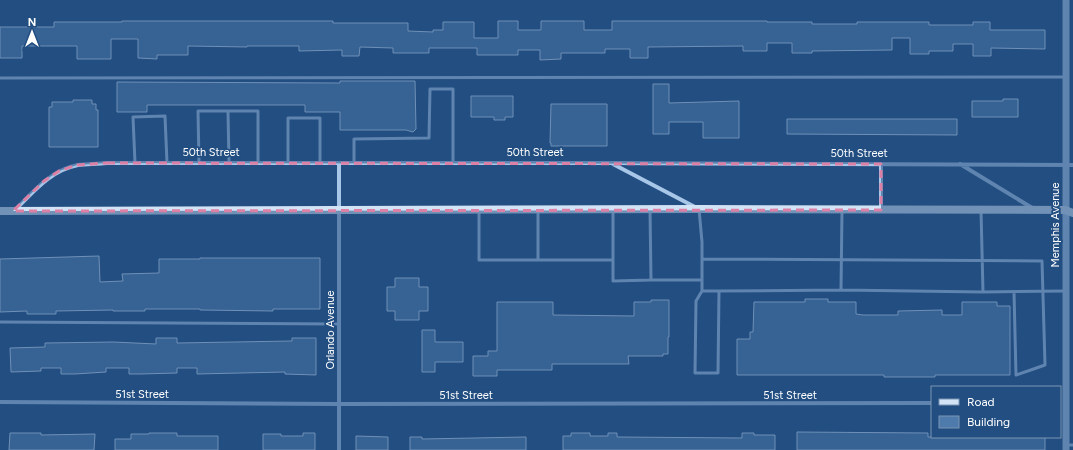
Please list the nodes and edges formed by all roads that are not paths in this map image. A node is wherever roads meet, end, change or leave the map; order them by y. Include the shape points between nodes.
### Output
1 (1066, 0) edge
2 (1066, 77) junction
3 (0, 78) edge
4 (228, 111) junction
5 (288, 162) junction
6 (320, 162) junction
7 (339, 162) junction
8 (354, 162) junction
9 (453, 162) junction
10 (135, 163) junction
11 (167, 163) junction
12 (199, 163) junction
13 (229, 163) junction
14 (258, 163) junction
15 (610, 163) junction
16 (881, 164) junction
17 (960, 164) junction
18 (1070, 165) edge
19 (699, 209) junction
20 (338, 210) junction
21 (479, 210) junction
22 (538, 210) junction
23 (613, 210) junction
24 (650, 210) junction
25 (842, 210) junction
26 (881, 210) junction
27 (981, 210) junction
28 (1036, 210) junction
29 (1070, 210) edge
30 (0, 211) edge
31 (13, 211) junction
32 (702, 259) junction
33 (538, 260) junction
34 (613, 260) junction
35 (841, 260) junction
36 (982, 261) junction
37 (651, 280) junction
38 (702, 280) junction
39 (841, 290) junction
40 (702, 291) junction
41 (719, 291) junction
42 (1043, 291) junction
43 (1066, 291) junction
44 (983, 292) junction
45 (1014, 292) junction
46 (0, 322) edge
47 (339, 324) junction
48 (1069, 341) edge
49 (0, 402) edge
50 (1063, 403) edge
51 (339, 404) junction
52 (931, 404) edge
53 (1068, 447) edge
54 (339, 450) edge

1 - 2 street, Memphis Avenue
2 - 3 lane
2 - 18 street, Memphis Avenue
4 - 12 lane via 198,111
4 - 13 lane
4 - 14 lane via 258,110
5 - 6 street, 50th Street
5 - 6 lane via 288,118 320,118
5 - 14 street, 50th Street
6 - 7 street, 50th Street
7 - 8 street, 50th Street
7 - 20 street, Orlando Avenue
8 - 9 street, 50th Street
8 - 9 lane via 354,139 429,138 430,89 454,89
9 - 15 street, 50th Street
10 - 11 street, 50th Street
10 - 11 lane via 133,117 165,116
10 - 31 street, 50th Street via 77,165 60,171 44,181
11 - 12 street, 50th Street
12 - 13 street, 50th Street
13 - 14 street, 50th Street
15 - 16 street, 50th Street
15 - 19 street
16 - 17 street, 50th Street
16 - 26 street
17 - 18 street, 50th Street
17 - 28 street
18 - 29 street, Memphis Avenue
19 - 24 main road
19 - 25 main road
19 - 32 lane
20 - 21 main road
20 - 31 main road
20 - 47 street, Orlando Avenue
21 - 22 main road
21 - 33 lane via 479,260
22 - 23 main road
22 - 33 lane
23 - 24 main road
23 - 34 lane
24 - 37 lane
25 - 26 main road
25 - 35 lane
26 - 27 main road
27 - 28 main road
27 - 36 lane
28 - 29 main road
29 - 43 street, Memphis Avenue
30 - 31 main road
32 - 35 lane
32 - 38 lane
33 - 34 lane
34 - 37 lane via 613,281
35 - 36 lane
35 - 39 lane
36 - 42 lane via 1042,261
36 - 44 lane
37 - 38 lane
38 - 40 lane
39 - 41 lane
39 - 44 lane
40 - 41 lane
40 - 41 lane via 696,301 695,373 718,373
42 - 43 lane
42 - 45 lane
42 - 45 lane via 1045,365 1016,375
43 - 48 street, Memphis Avenue
44 - 45 lane
46 - 47 lane
47 - 51 street, Orlando Avenue
48 - 50 street, Memphis Avenue
49 - 51 street, 51st Street
50 - 53 street, Memphis Avenue
51 - 52 street, 51st Street
51 - 54 street, Orlando Avenue

